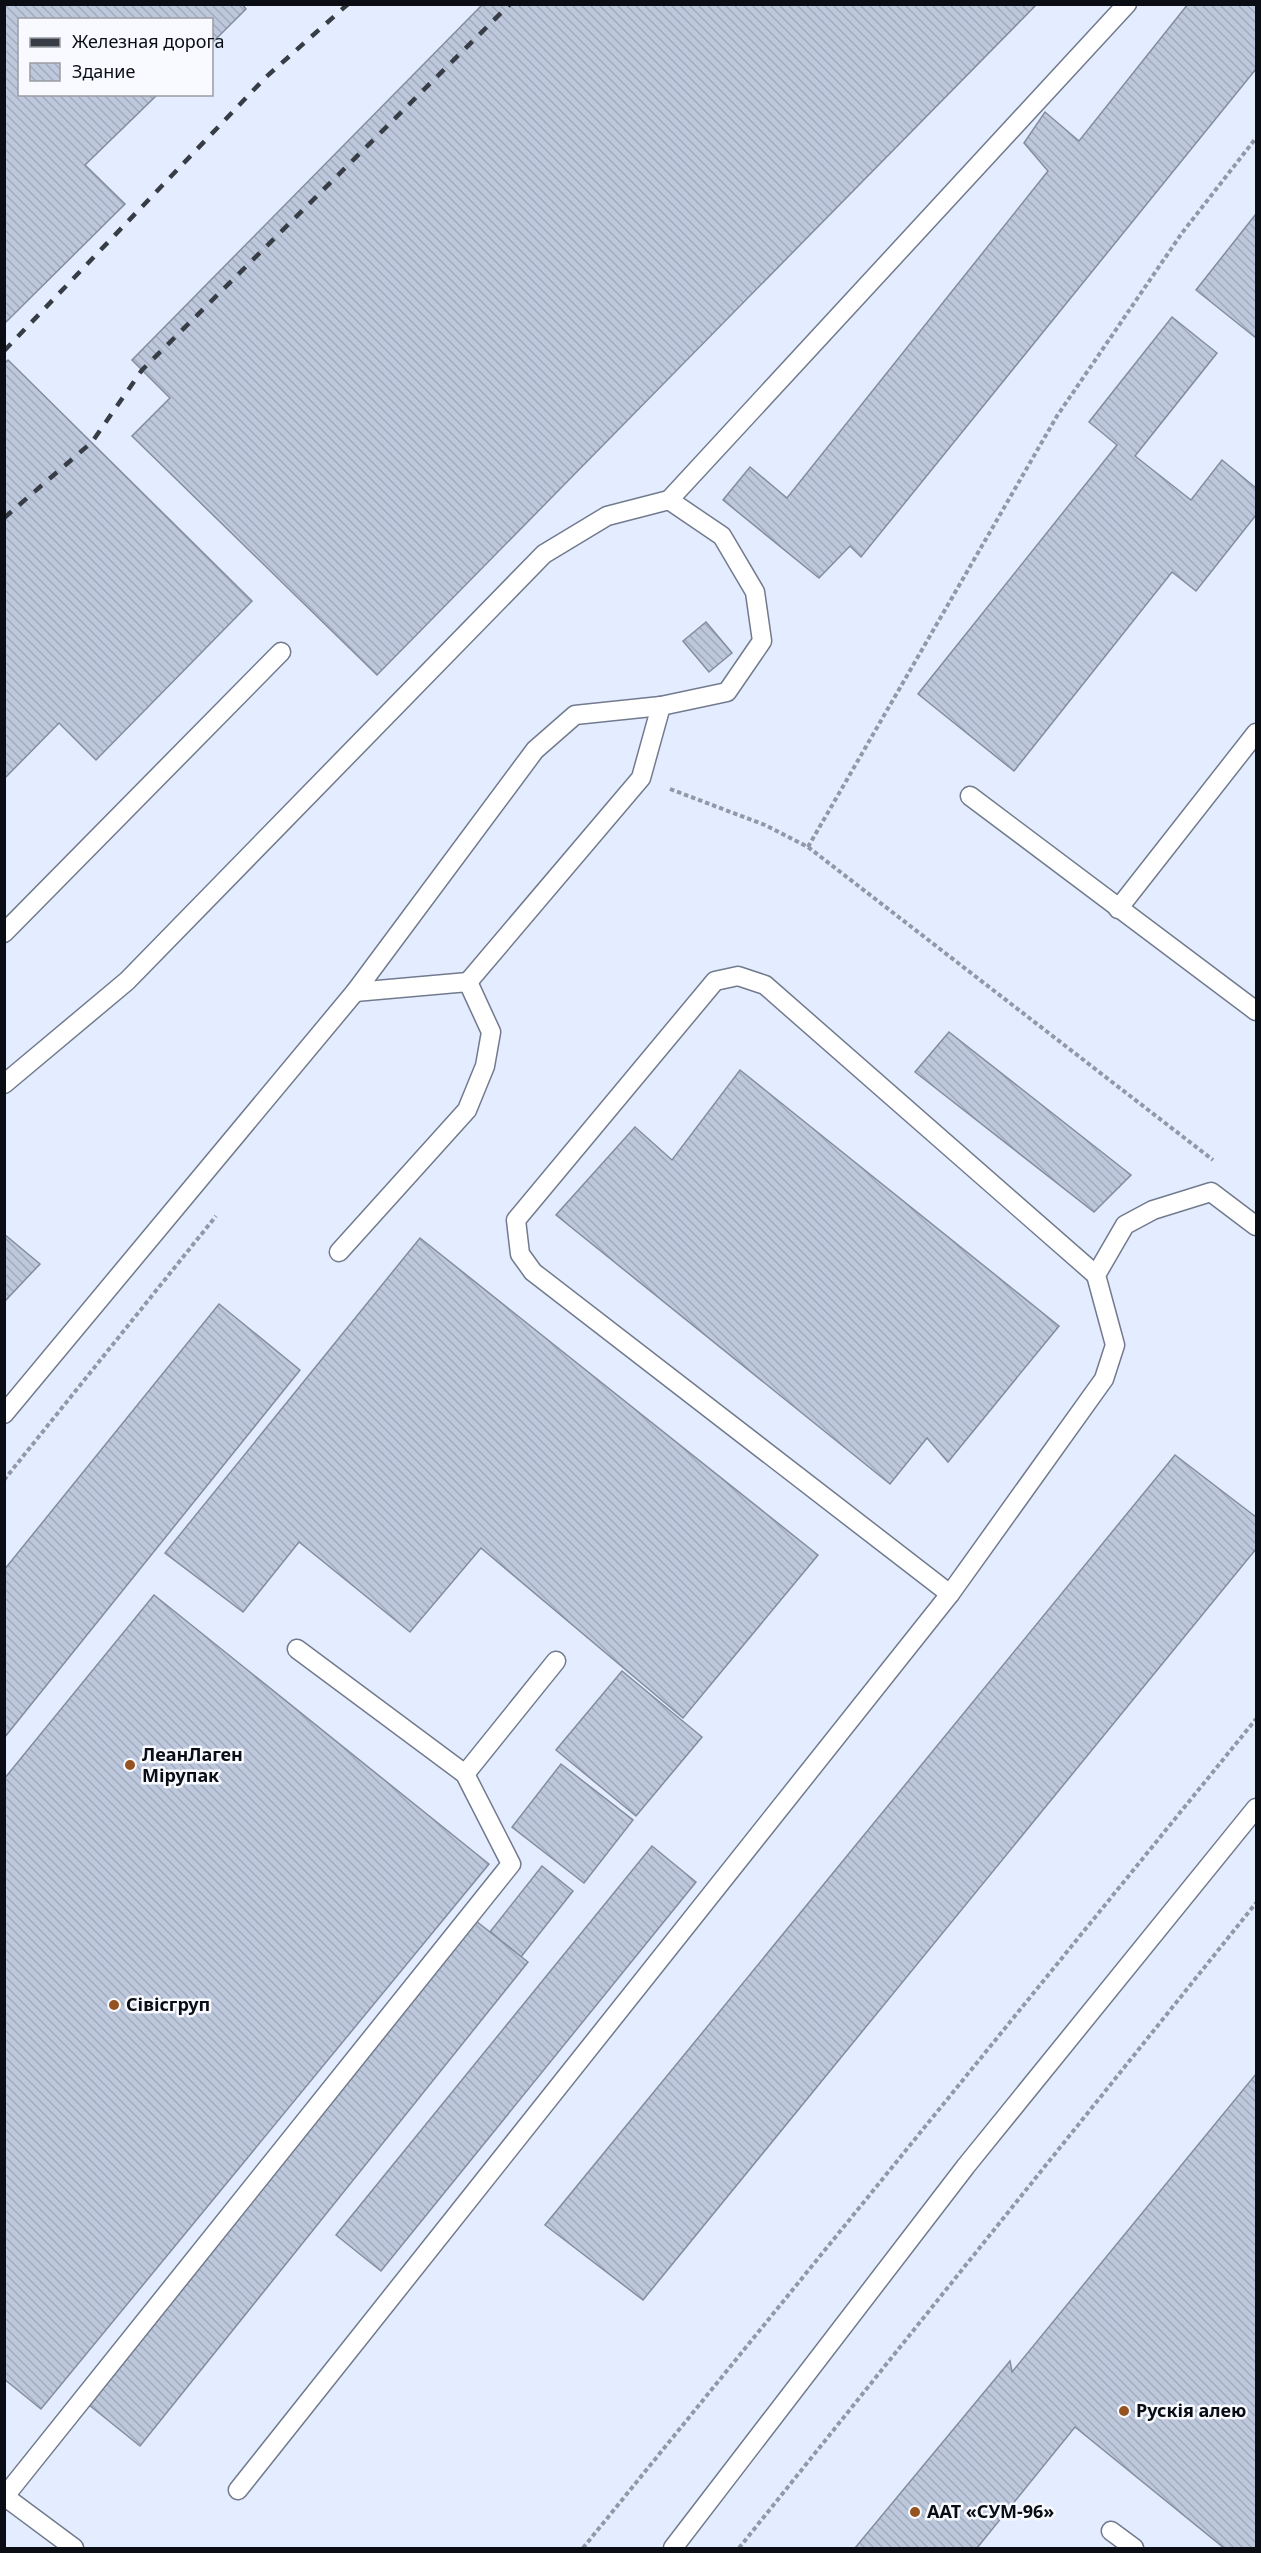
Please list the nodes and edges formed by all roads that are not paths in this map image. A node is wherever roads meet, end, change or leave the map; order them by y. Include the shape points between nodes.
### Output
1 (1127, 4) edge
2 (669, 500) junction
3 (281, 652) dead end
4 (661, 706) junction
5 (1257, 733) edge
6 (970, 796) dead end
7 (1118, 909) junction
8 (4, 933) edge
9 (468, 982) junction
10 (355, 992) junction
11 (1257, 1011) edge
12 (4, 1084) edge
13 (1257, 1226) edge
14 (339, 1252) dead end
15 (1096, 1275) junction
16 (4, 1414) edge
17 (950, 1594) junction
18 (297, 1649) dead end
19 (556, 1661) dead end
20 (465, 1774) junction
21 (1257, 1808) edge
22 (238, 2490) dead end
23 (5, 2496) edge
24 (1111, 2531) dead end
25 (74, 2548) edge
26 (673, 2548) edge
27 (1134, 2548) edge

1 - 2 lane
2 - 4 lane via 722,536 755,592 762,641 728,692
2 - 12 lane via 607,516 544,554 127,981
3 - 8 lane
4 - 9 lane via 641,778
4 - 10 lane via 575,715 535,750
5 - 7 lane
6 - 7 lane
7 - 11 lane
9 - 10 lane
9 - 14 lane via 491,1032 485,1066 467,1110
10 - 16 lane
13 - 15 lane via 1211,1192 1154,1210 1125,1225
15 - 17 lane via 1115,1345 1104,1379
15 - 17 lane via 765,986 738,976 715,981 516,1220 520,1254 533,1272
17 - 22 lane
18 - 20 lane
19 - 20 lane
20 - 23 lane via 511,1864
21 - 26 lane via 966,2166
23 - 25 lane
24 - 27 lane

